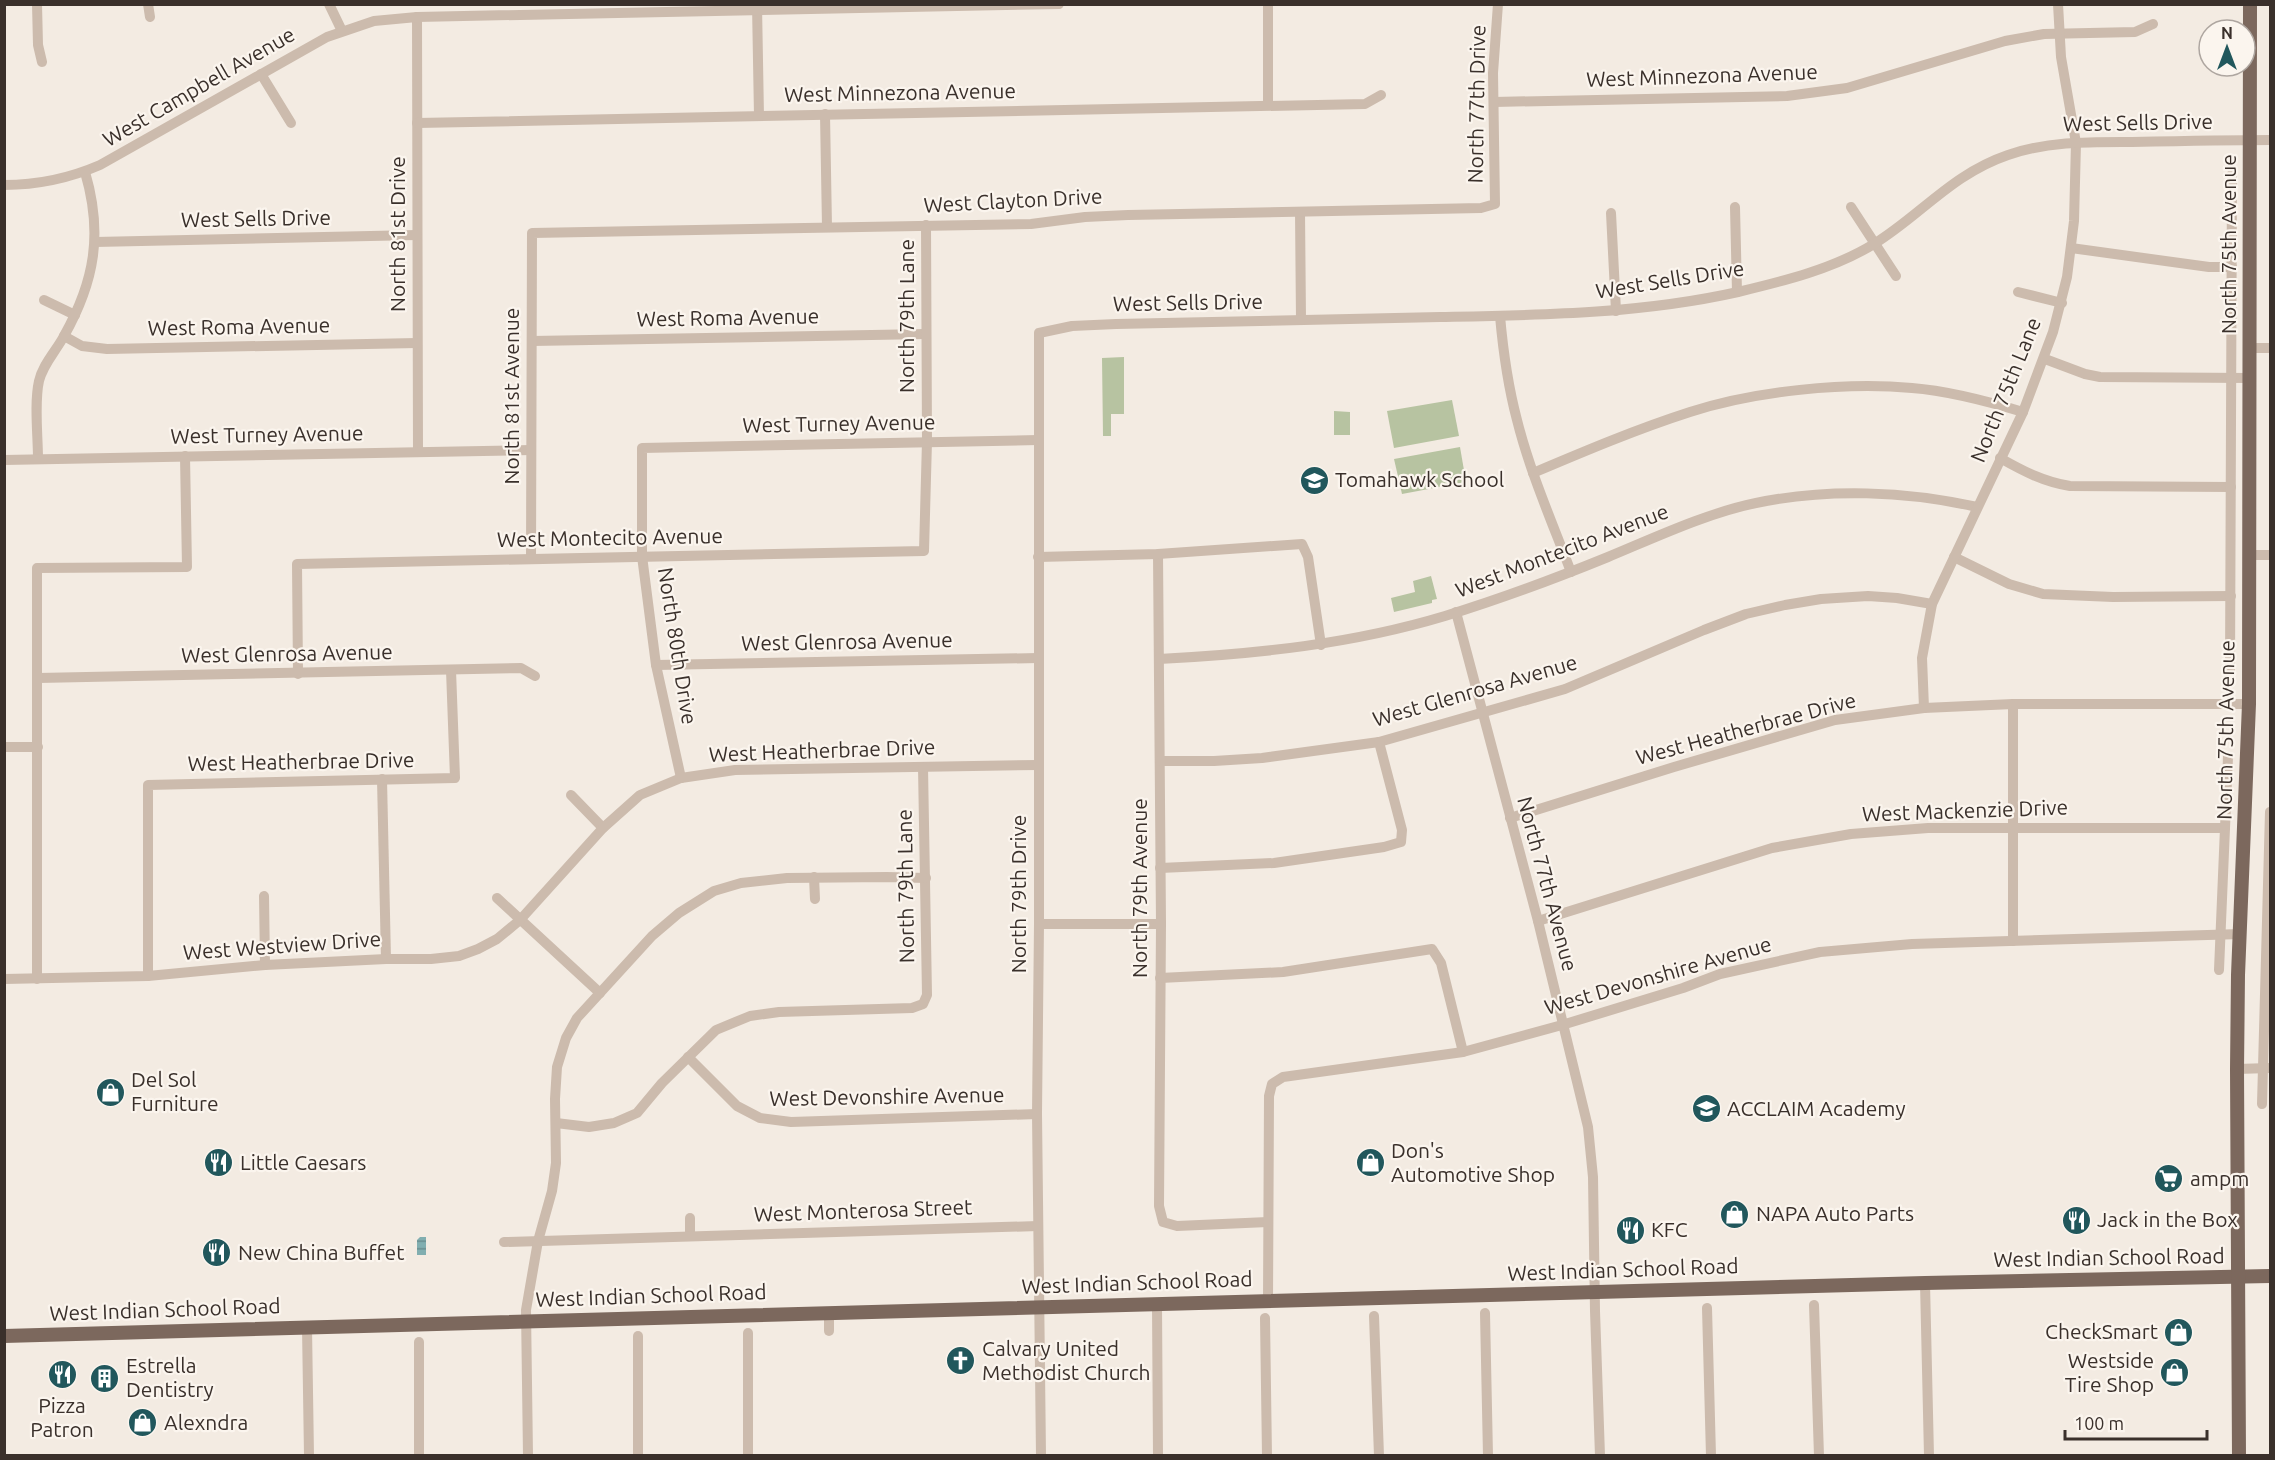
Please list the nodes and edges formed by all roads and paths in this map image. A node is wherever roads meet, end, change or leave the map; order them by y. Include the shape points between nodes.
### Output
1 (37, 4) edge
2 (148, 4) edge
3 (329, 4) edge
4 (1059, 4) edge
5 (1268, 4) edge
6 (1498, 4) edge
7 (2058, 4) edge
8 (2250, 4) edge
9 (1044, 5) edge
10 (757, 7) edge
11 (150, 17) dead end
12 (417, 17) junction
13 (2153, 24) dead end
14 (342, 31) junction
15 (2058, 34) junction
16 (42, 62) dead end
17 (261, 74) junction
18 (1382, 95) dead end
19 (1494, 102) junction
20 (1268, 105) junction
21 (825, 114) junction
22 (759, 116) junction
23 (291, 123) dead end
24 (417, 123) junction
25 (2250, 140) junction
26 (2271, 140) edge
27 (2076, 143) junction
28 (85, 172) junction
29 (2232, 174) dead end
30 (4, 185) edge
31 (1496, 204) joint
32 (1735, 207) dead end
33 (1851, 207) dead end
34 (1300, 212) junction
35 (1611, 213) dead end
36 (926, 225) junction
37 (827, 227) junction
38 (532, 233) joint
39 (417, 235) junction
40 (95, 242) junction
41 (1875, 244) junction
42 (2071, 248) junction
43 (2232, 267) junction
44 (1896, 276) dead end
45 (1737, 292) junction
46 (2018, 292) dead end
47 (44, 300) dead end
48 (2062, 303) junction
49 (1616, 311) junction
50 (75, 315) junction
51 (1500, 316) junction
52 (1301, 320) junction
53 (1039, 333) joint
54 (926, 334) junction
55 (64, 336) junction
56 (532, 341) junction
57 (417, 343) junction
58 (2250, 348) junction
59 (2271, 348) edge
60 (2045, 359) junction
61 (2231, 378) junction
62 (2249, 378) junction
63 (2023, 412) junction
64 (1038, 440) junction
65 (927, 441) junction
66 (642, 448) joint
67 (531, 450) junction
68 (418, 452) junction
69 (185, 456) junction
70 (2000, 458) junction
71 (38, 459) junction
72 (4, 460) edge
73 (1533, 473) junction
74 (2231, 487) junction
75 (1977, 507) junction
76 (924, 550) joint
77 (1158, 554) junction
78 (2249, 555) junction
79 (2271, 555) edge
80 (642, 556) junction
81 (1954, 556) junction
82 (1038, 557) junction
83 (531, 559) junction
84 (1571, 572) junction
85 (2231, 596) junction
86 (1932, 604) junction
87 (1456, 612) junction
88 (1321, 645) junction
89 (1038, 657) junction
90 (1160, 659) junction
91 (656, 665) junction
92 (451, 670) junction
93 (2230, 671) dead end
94 (298, 674) junction
95 (535, 676) dead end
96 (38, 678) junction
97 (2013, 704) junction
98 (2249, 704) junction
99 (1924, 708) junction
100 (1482, 714) junction
101 (1379, 742) junction
102 (4, 747) edge
103 (38, 747) junction
104 (2228, 757) dead end
105 (1160, 761) junction
106 (1038, 765) junction
107 (923, 766) junction
108 (681, 778) junction
109 (382, 779) junction
110 (571, 795) dead end
111 (2271, 812) edge
112 (1510, 818) junction
113 (2013, 827) junction
114 (603, 828) junction
115 (2225, 828) junction
116 (1160, 868) junction
117 (814, 878) junction
118 (926, 878) junction
119 (264, 896) dead end
120 (497, 898) dead end
121 (815, 899) dead end
122 (520, 920) junction
123 (1538, 921) junction
124 (1040, 924) junction
125 (1161, 924) junction
126 (2221, 934) junction
127 (2241, 934) junction
128 (2013, 941) junction
129 (386, 959) junction
130 (265, 965) junction
131 (2219, 970) dead end
132 (148, 976) junction
133 (1160, 978) junction
134 (4, 979) edge
135 (37, 979) junction
136 (600, 993) junction
137 (1562, 1025) junction
138 (1463, 1052) junction
139 (688, 1057) junction
140 (2266, 1068) edge
141 (2237, 1069) junction
142 (2262, 1104) dead end
143 (1037, 1114) junction
144 (556, 1123) junction
145 (690, 1218) dead end
146 (1268, 1222) junction
147 (1038, 1226) junction
148 (690, 1236) junction
149 (538, 1241) junction
150 (504, 1242) dead end
151 (2271, 1276) edge
152 (2237, 1277) junction
153 (1925, 1283) junction
154 (1595, 1292) junction
155 (1268, 1300) junction
156 (1157, 1304) junction
157 (1814, 1305) dead end
158 (1041, 1307) junction
159 (1707, 1308) dead end
160 (829, 1312) junction
161 (1485, 1313) dead end
162 (1374, 1316) dead end
163 (1265, 1318) dead end
164 (525, 1321) junction
165 (307, 1327) junction
166 (829, 1331) dead end
167 (748, 1333) dead end
168 (4, 1336) edge
169 (638, 1336) dead end
170 (419, 1342) dead end
171 (309, 1455) edge
172 (419, 1455) edge
173 (528, 1455) edge
174 (638, 1455) edge
175 (748, 1455) edge
176 (1041, 1455) edge
177 (1158, 1455) edge
178 (1267, 1455) edge
179 (1379, 1455) edge
180 (1488, 1455) edge
181 (1600, 1455) edge
182 (1711, 1455) edge
183 (1819, 1455) edge
184 (1929, 1455) edge
185 (2240, 1455) edge

1 - 16 street
2 - 11 street
3 - 14 street
4 - 9 street, West Campbell Avenue
5 - 20 street
6 - 19 street, North 77th Drive
7 - 15 street, North 75th Lane
8 - 25 main road, North 75th Avenue
9 - 10 street, West Campbell Avenue
10 - 12 street, West Campbell Avenue
10 - 22 street
12 - 14 street, West Campbell Avenue via 374,21
12 - 24 street, North 81st Drive
13 - 15 street, West Minnezona Avenue via 2135,32
14 - 17 street, West Campbell Avenue
15 - 19 street, West Minnezona Avenue via 2006,40 1847,88 1787,96
15 - 27 street, North 75th Lane
17 - 23 street
17 - 28 street, West Campbell Avenue
18 - 20 street, West Minnezona Avenue via 1365,104
19 - 31 street, North 77th Drive
20 - 21 street, West Minnezona Avenue
21 - 22 street, West Minnezona Avenue
21 - 37 street
22 - 24 street, West Minnezona Avenue
24 - 39 street, North 81st Drive
25 - 26 street, West Sells Drive
25 - 27 street, West Sells Drive
25 - 58 main road, North 75th Avenue
27 - 41 street, West Sells Drive via 2036,147 1978,168 1943,189
27 - 42 street, North 75th Lane
28 - 30 street, West Campbell Avenue via 34,184
28 - 40 street
29 - 43 street, North 75th Avenue
31 - 34 street, West Clayton Drive
32 - 45 street
33 - 41 street
34 - 36 street, West Clayton Drive
34 - 52 street
35 - 49 street
36 - 37 street, West Clayton Drive
36 - 54 street, North 79th Lane
37 - 38 street, West Clayton Drive
38 - 56 street, North 81st Avenue
39 - 40 street, West Sells Drive
39 - 57 street, North 81st Drive
40 - 50 street via 88,284
41 - 44 street
41 - 45 street, West Sells Drive via 1835,264
42 - 43 street
42 - 48 street, North 75th Lane
43 - 61 street, North 75th Avenue
45 - 49 street, West Sells Drive
46 - 48 street
47 - 50 street
48 - 60 street, North 75th Lane
49 - 51 street, West Sells Drive
50 - 55 street
51 - 52 street, West Sells Drive
51 - 73 street via 1516,419
52 - 53 street, West Sells Drive via 1072,326
53 - 64 street, North 79th Drive
54 - 56 street, West Roma Avenue
54 - 65 street, North 79th Lane
55 - 57 street, West Roma Avenue via 82,346 107,349
55 - 71 street via 39,381
56 - 67 street, North 81st Avenue
57 - 68 street, North 81st Drive
58 - 59 street
58 - 62 main road, North 75th Avenue
60 - 61 street via 2100,377
60 - 63 street, North 75th Lane
61 - 62 street
61 - 74 street, North 75th Avenue
62 - 78 main road, North 75th Avenue
63 - 70 street, North 75th Lane
63 - 73 street via 1969,396 1912,388 1802,390 1692,411
64 - 65 street, West Turney Avenue
64 - 82 street, North 79th Drive
65 - 66 street, West Turney Avenue
65 - 76 street, North 79th Lane
66 - 80 street, North 80th Drive
67 - 68 street, West Turney Avenue
67 - 83 street, North 81st Avenue
68 - 69 street, West Turney Avenue
69 - 71 street, West Turney Avenue
69 - 96 street via 187,567 37,568
70 - 74 street via 2024,472 2070,486
70 - 75 street, North 75th Lane
71 - 72 street, West Turney Avenue
73 - 84 street
74 - 85 street, North 75th Avenue
75 - 81 street, North 75th Lane
75 - 84 street, West Montecito Avenue via 1911,496 1861,494 1756,503 1687,524
76 - 80 street, West Montecito Avenue
77 - 82 street
77 - 88 street via 1302,544 1308,556
77 - 90 street, North 79th Avenue
78 - 79 street
78 - 98 main road, North 75th Avenue
80 - 83 street, West Montecito Avenue
80 - 91 street, North 80th Drive
81 - 85 street via 2009,584 2043,594
81 - 86 street, North 75th Lane
82 - 89 street, North 79th Drive
83 - 94 street, West Montecito Avenue via 297,564
84 - 87 street, West Montecito Avenue
85 - 93 street, North 75th Avenue
86 - 99 street, North 75th Lane via 1922,658
86 - 100 street, West Glenrosa Avenue via 1868,596 1821,599 1746,614 1564,689
87 - 88 street, West Montecito Avenue via 1383,634
87 - 100 street, North 77th Avenue
88 - 90 street, West Montecito Avenue
89 - 91 street, West Glenrosa Avenue
89 - 106 street, North 79th Drive
90 - 105 street, North 79th Avenue
91 - 108 street, North 80th Drive
92 - 94 street, West Glenrosa Avenue
92 - 95 street, West Glenrosa Avenue via 521,668
92 - 109 street, West Heatherbrae Drive via 455,778
94 - 96 street, West Glenrosa Avenue
96 - 103 street
97 - 98 street, West Heatherbrae Drive
97 - 99 street, West Heatherbrae Drive
97 - 113 street
98 - 127 main road, North 75th Avenue
99 - 112 street, West Heatherbrae Drive via 1835,720
100 - 101 street, West Glenrosa Avenue
100 - 112 street, North 77th Avenue
101 - 105 street, West Glenrosa Avenue via 1262,758
101 - 116 street via 1402,830 1401,842 1274,863
102 - 103 street
103 - 135 street
104 - 115 street, North 75th Avenue
105 - 116 street, North 79th Avenue
106 - 107 street, West Heatherbrae Drive
106 - 124 street, North 79th Drive
107 - 108 street, West Heatherbrae Drive via 735,770
107 - 118 street, North 79th Lane
108 - 114 street, West Heatherbrae Drive via 640,795
109 - 129 street
109 - 132 street, West Heatherbrae Drive via 148,785
110 - 114 street
111 - 140 street
112 - 123 street, North 77th Avenue
113 - 115 street, West Mackenzie Drive
113 - 123 street, West Mackenzie Drive via 1851,834 1772,848
113 - 128 street
114 - 122 street, West Heatherbrae Drive
115 - 126 street, North 75th Avenue
116 - 125 street, North 79th Avenue
117 - 118 street
117 - 121 street
117 - 136 street via 787,878 714,891 652,936
118 - 139 street, North 79th Lane via 927,996 923,1004 912,1008 750,1016 716,1030
119 - 130 street
120 - 122 street
122 - 129 street, West Westview Drive via 497,939 459,956
122 - 136 street
123 - 137 street, North 77th Avenue
124 - 125 street
124 - 143 street, North 79th Drive
125 - 133 street, North 79th Avenue
126 - 127 street, West Devonshire Avenue
126 - 128 street, West Devonshire Avenue
126 - 131 street, North 75th Avenue
127 - 141 main road, North 75th Avenue
128 - 137 street, West Devonshire Avenue via 1820,952 1720,974
129 - 130 street, West Westview Drive
130 - 132 street, West Westview Drive
132 - 135 street, West Westview Drive
133 - 138 street via 1283,972 1432,950 1441,963
133 - 146 street, North 79th Avenue via 1159,1206 1163,1222 1177,1226
134 - 135 street, West Westview Drive
136 - 144 street via 566,1038 557,1067
137 - 138 street, West Devonshire Avenue
137 - 154 street, North 77th Avenue via 1588,1126
138 - 146 street, West Devonshire Avenue via 1283,1077 1272,1084
139 - 143 street, West Devonshire Avenue via 737,1106 760,1118 791,1122
139 - 144 street via 637,1113 614,1123 589,1127
140 - 141 street
140 - 142 street
141 - 152 main road, North 75th Avenue
143 - 147 street, North 79th Drive
144 - 149 street via 552,1191
145 - 148 street
146 - 155 street
147 - 148 street, West Monterosa Street
147 - 158 street, North 79th Drive
148 - 149 street, West Monterosa Street
149 - 150 street, West Monterosa Street
149 - 164 street
151 - 152 main road, West Indian School Road
152 - 153 main road, West Indian School Road
152 - 185 main road, North 75th Avenue
153 - 154 main road, West Indian School Road
153 - 184 street
154 - 155 main road, West Indian School Road
154 - 181 street, North 77th Avenue
155 - 156 main road, West Indian School Road
156 - 158 main road, West Indian School Road
156 - 177 street
157 - 183 street
158 - 160 main road, West Indian School Road
158 - 176 street, North 79th Drive
159 - 182 street
160 - 164 main road, West Indian School Road
160 - 166 street
161 - 180 street
162 - 179 street
163 - 178 street
164 - 165 main road, West Indian School Road
164 - 173 street
165 - 168 main road, West Indian School Road
165 - 171 street
167 - 175 street
169 - 174 street
170 - 172 street

